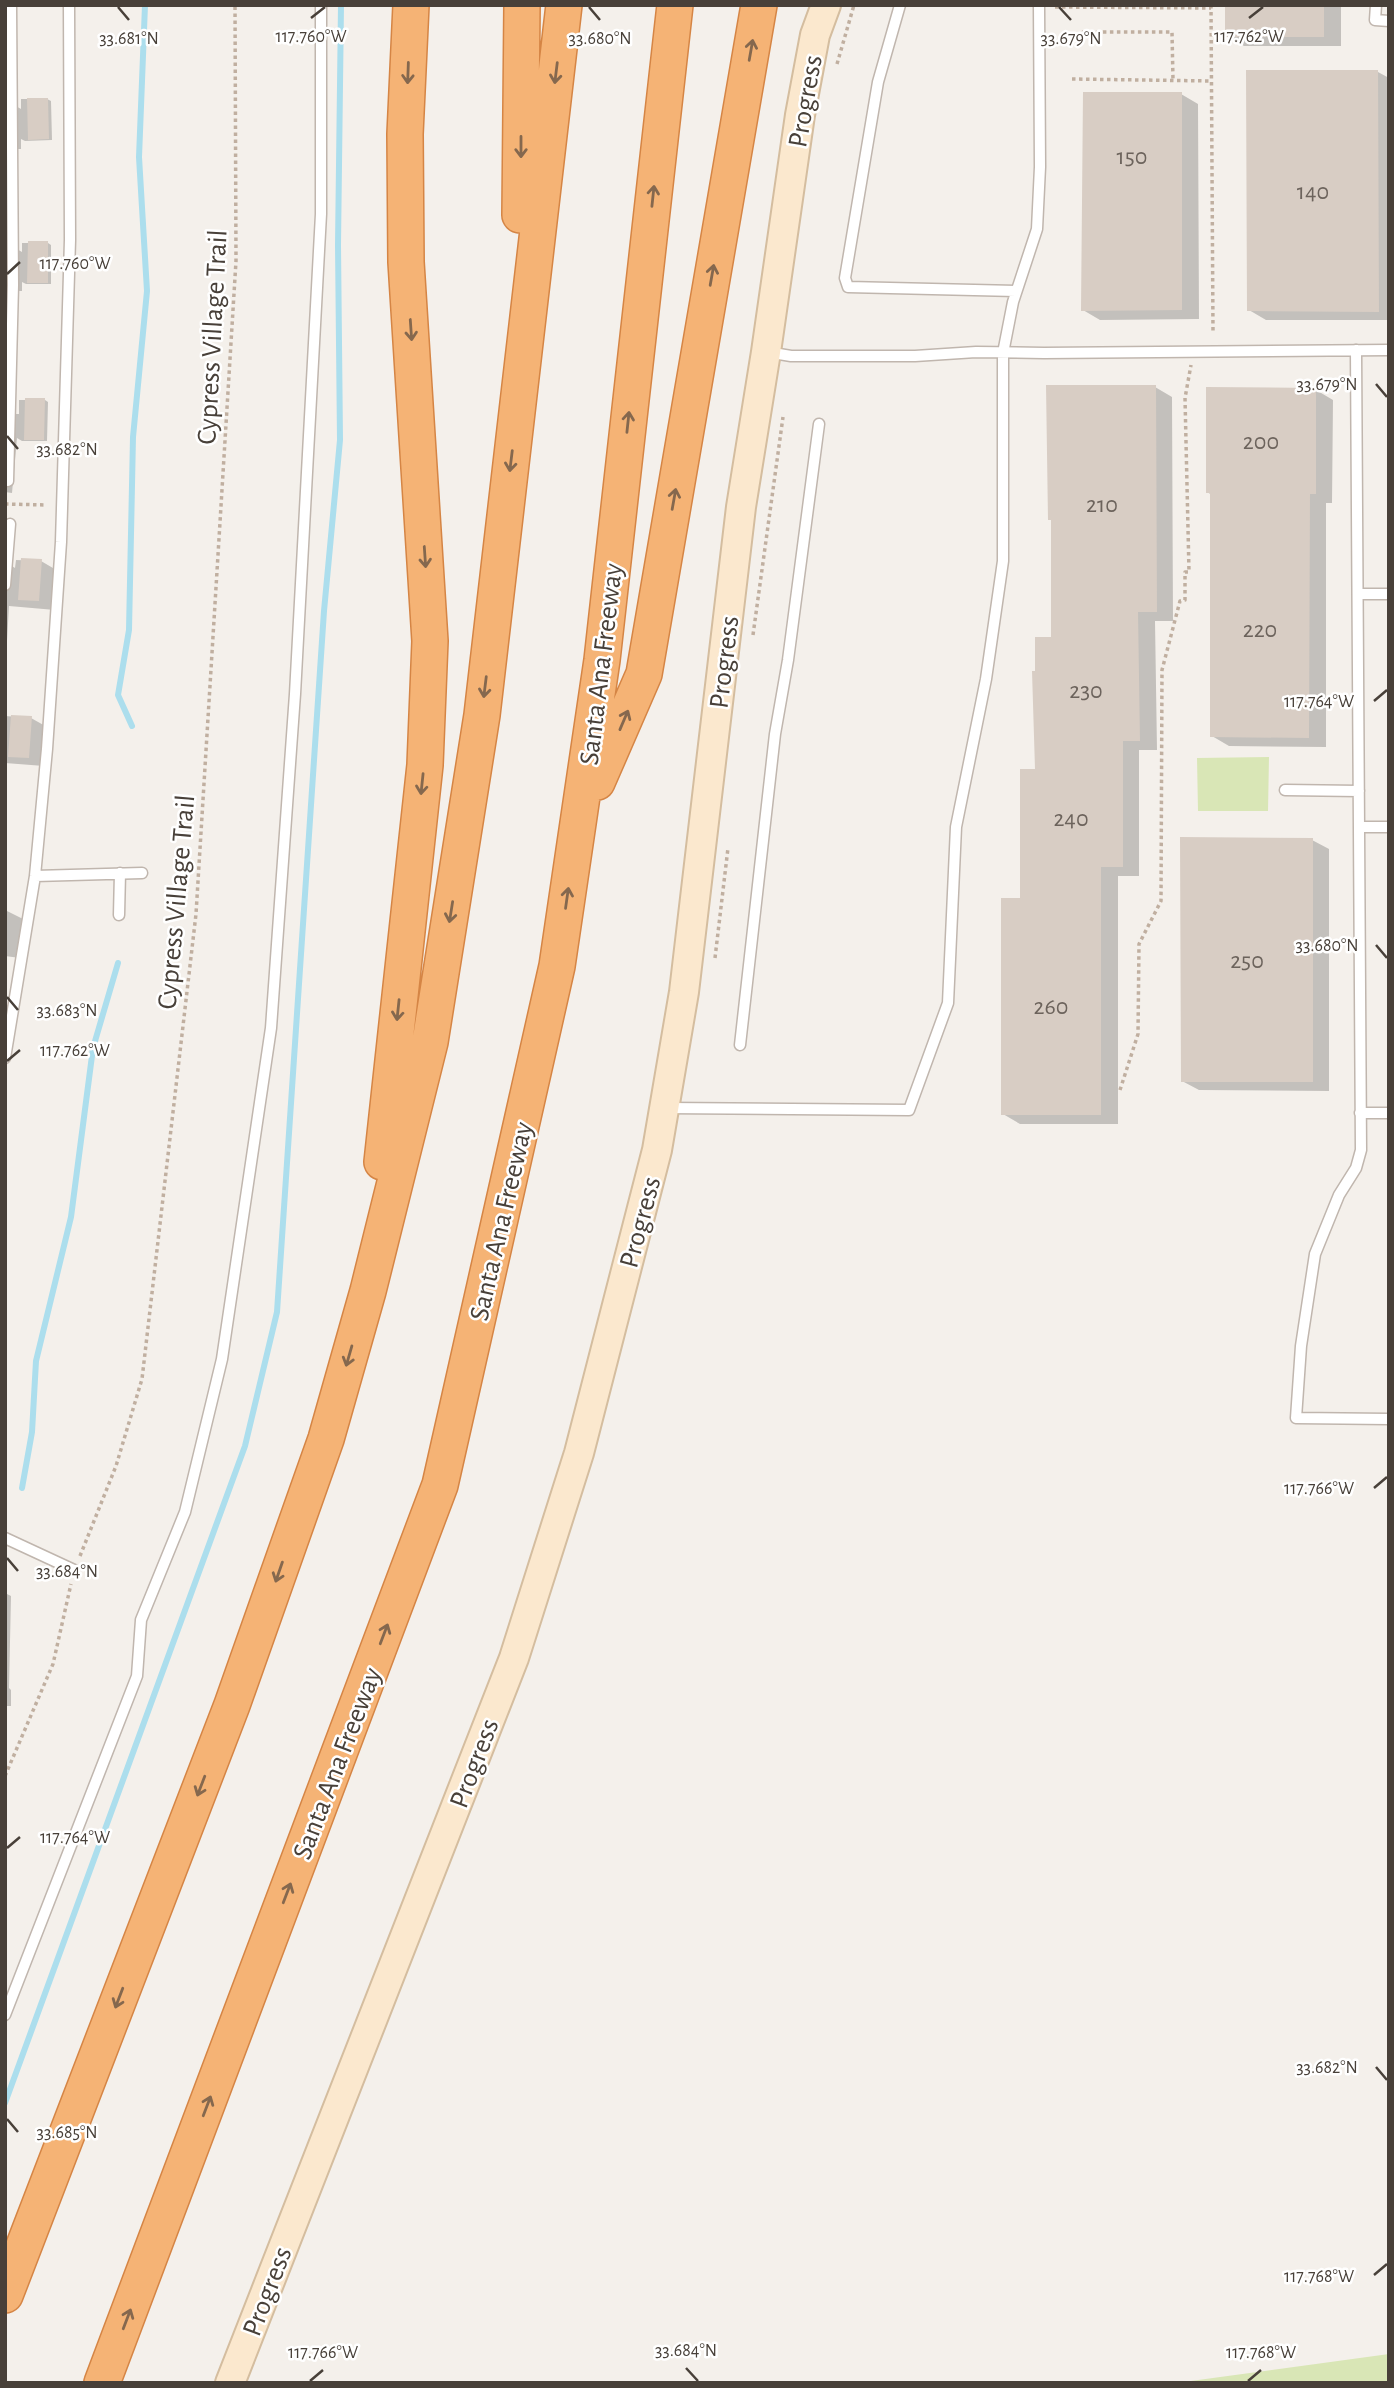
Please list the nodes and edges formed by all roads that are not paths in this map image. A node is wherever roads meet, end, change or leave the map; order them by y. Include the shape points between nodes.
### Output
1 (11, 5) edge
2 (69, 5) edge
3 (321, 5) edge
4 (411, 5) edge
5 (522, 5) edge
6 (564, 5) edge
7 (675, 5) edge
8 (759, 5) edge
9 (826, 5) edge
10 (900, 5) edge
11 (1376, 5) edge
12 (1039, 6) edge
13 (1389, 21) edge
14 (1016, 292) junction
15 (8, 345) edge
16 (1356, 350) junction
17 (1389, 350) edge
18 (766, 352) junction
19 (1003, 353) junction
20 (519, 393) junction
21 (819, 424) dead end
22 (8, 481) dead end
23 (10, 524) dead end
24 (5, 585) edge
25 (1358, 594) junction
26 (1389, 594) edge
27 (1285, 790) dead end
28 (1359, 791) junction
29 (578, 827) junction
30 (1359, 827) junction
31 (1389, 827) edge
32 (120, 873) junction
33 (142, 873) dead end
34 (35, 876) junction
35 (119, 915) dead end
36 (740, 1045) dead end
37 (5, 1058) edge
38 (664, 1108) junction
39 (1360, 1113) junction
40 (1389, 1113) edge
41 (368, 1290) junction
42 (1389, 1419) edge
43 (5, 1538) edge
44 (74, 1570) road end
45 (5, 2015) edge
46 (5, 2295) edge
47 (102, 2383) edge
48 (230, 2383) edge

1 - 15 lane
2 - 34 lane via 70,240 62,506
3 - 45 lane via 321,214 271,1028 222,1359 185,1512 141,1620 137,1676
4 -> 41 highway via 406,262 430,641 425,765
5 -> 20 highway
6 -> 20 highway
29 -> 7 highway, Santa Ana Freeway via 602,660
29 -> 8 highway via 644,674
9 - 18 street, Progress via 815,35 800,115
10 - 14 lane via 878,82 845,278 848,287
11 - 13 lane via 1375,20
12 - 14 lane via 1037,229
14 - 19 lane
15 - 22 lane
16 - 17 lane
16 - 19 lane
16 - 25 lane
18 - 19 lane via 791,356
18 - 38 street, Progress via 741,507 684,992
19 - 38 lane via 1003,561 986,679 956,827 948,1003 909,1110
20 -> 41 highway via 482,715 430,1042
21 - 36 lane via 775,734
23 - 24 lane
25 - 26 lane
25 - 28 lane
27 - 28 lane
28 - 30 lane
47 -> 29 highway, Santa Ana Freeway via 440,1485 557,966
30 - 31 lane
30 - 39 lane
32 - 33 lane
32 - 34 lane
32 - 35 lane
34 - 37 lane
38 - 48 street, Progress via 579,1453 514,1658
39 - 40 lane
39 - 42 lane via 1361,1150 1356,1168 1339,1195 1315,1254 1296,1418
41 -> 46 highway via 326,1439 232,1706
43 - 44 lane

